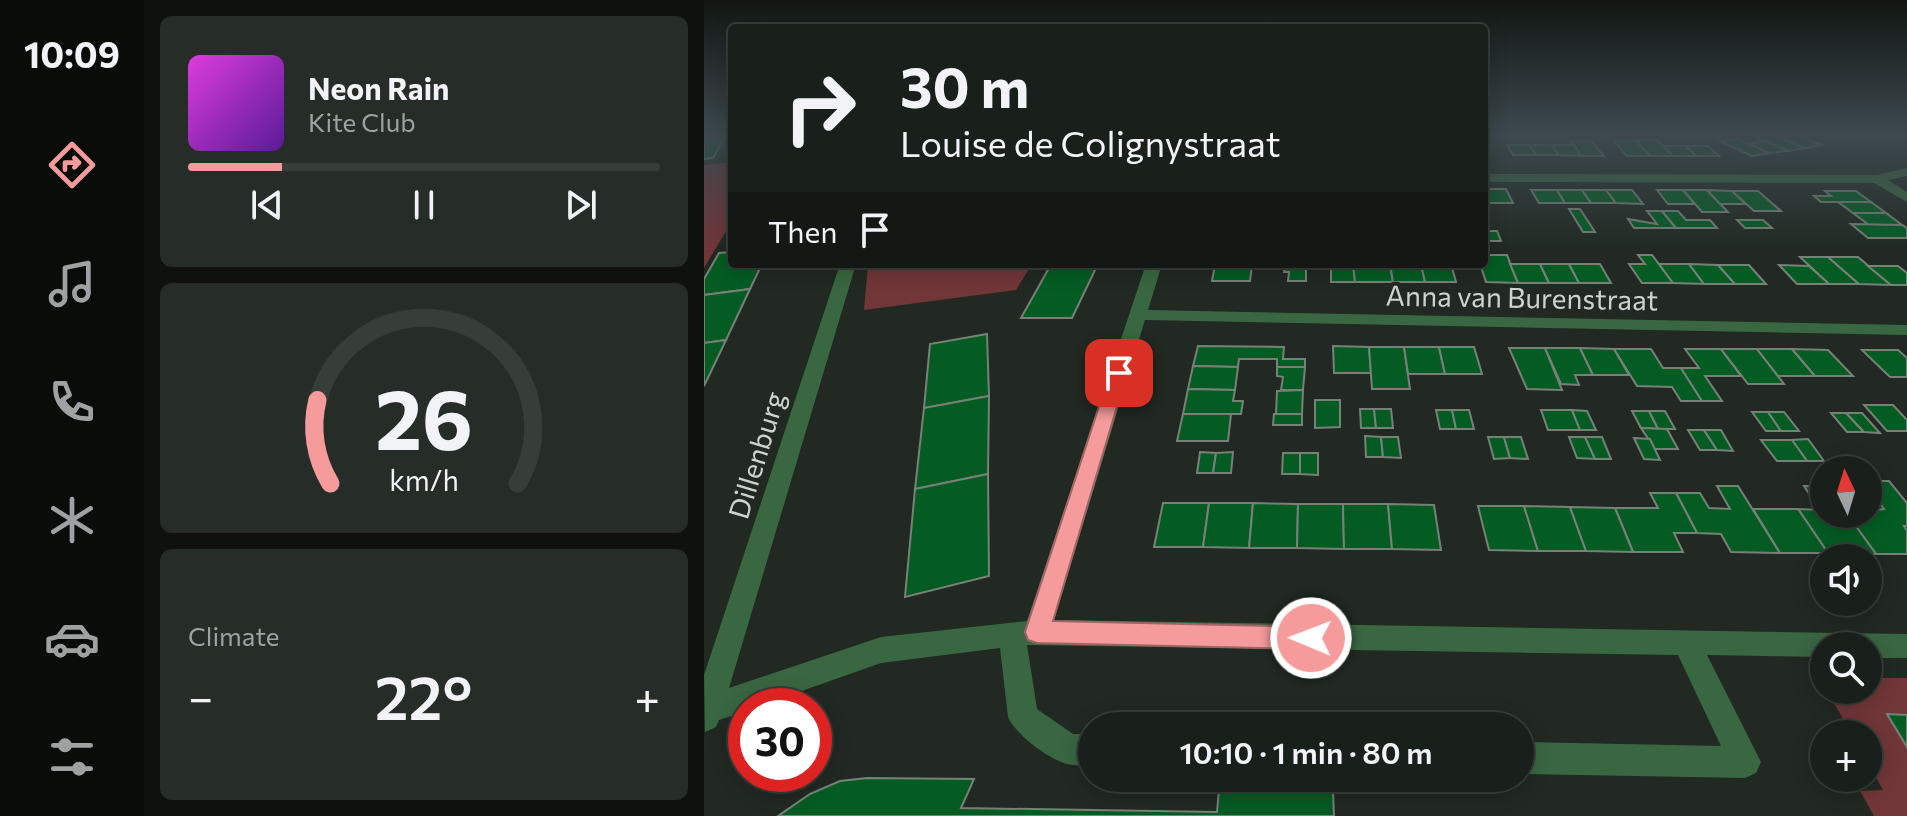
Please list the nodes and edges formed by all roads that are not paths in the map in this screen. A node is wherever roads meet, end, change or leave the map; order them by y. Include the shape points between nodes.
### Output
1 (1902, 173) edge
2 (1488, 178) edge
3 (1877, 179) junction
4 (1907, 198) edge
5 (847, 268) edge
6 (1153, 268) edge
7 (1137, 315) junction
8 (1907, 330) edge
9 (1025, 633) junction
10 (1687, 645) junction
11 (1907, 646) edge
12 (705, 714) edge
13 (1078, 749) edge
14 (1534, 758) edge

1 - 3 street
2 - 3 street
3 - 4 street
5 - 12 street, Dillenburg
6 - 7 street
7 - 8 street, Anna van Burenstraat
7 - 9 street
9 - 10 street
9 - 12 street via 881,650
9 - 13 street via 1023,717 1068,749
10 - 11 street
10 - 14 street via 1745,762

